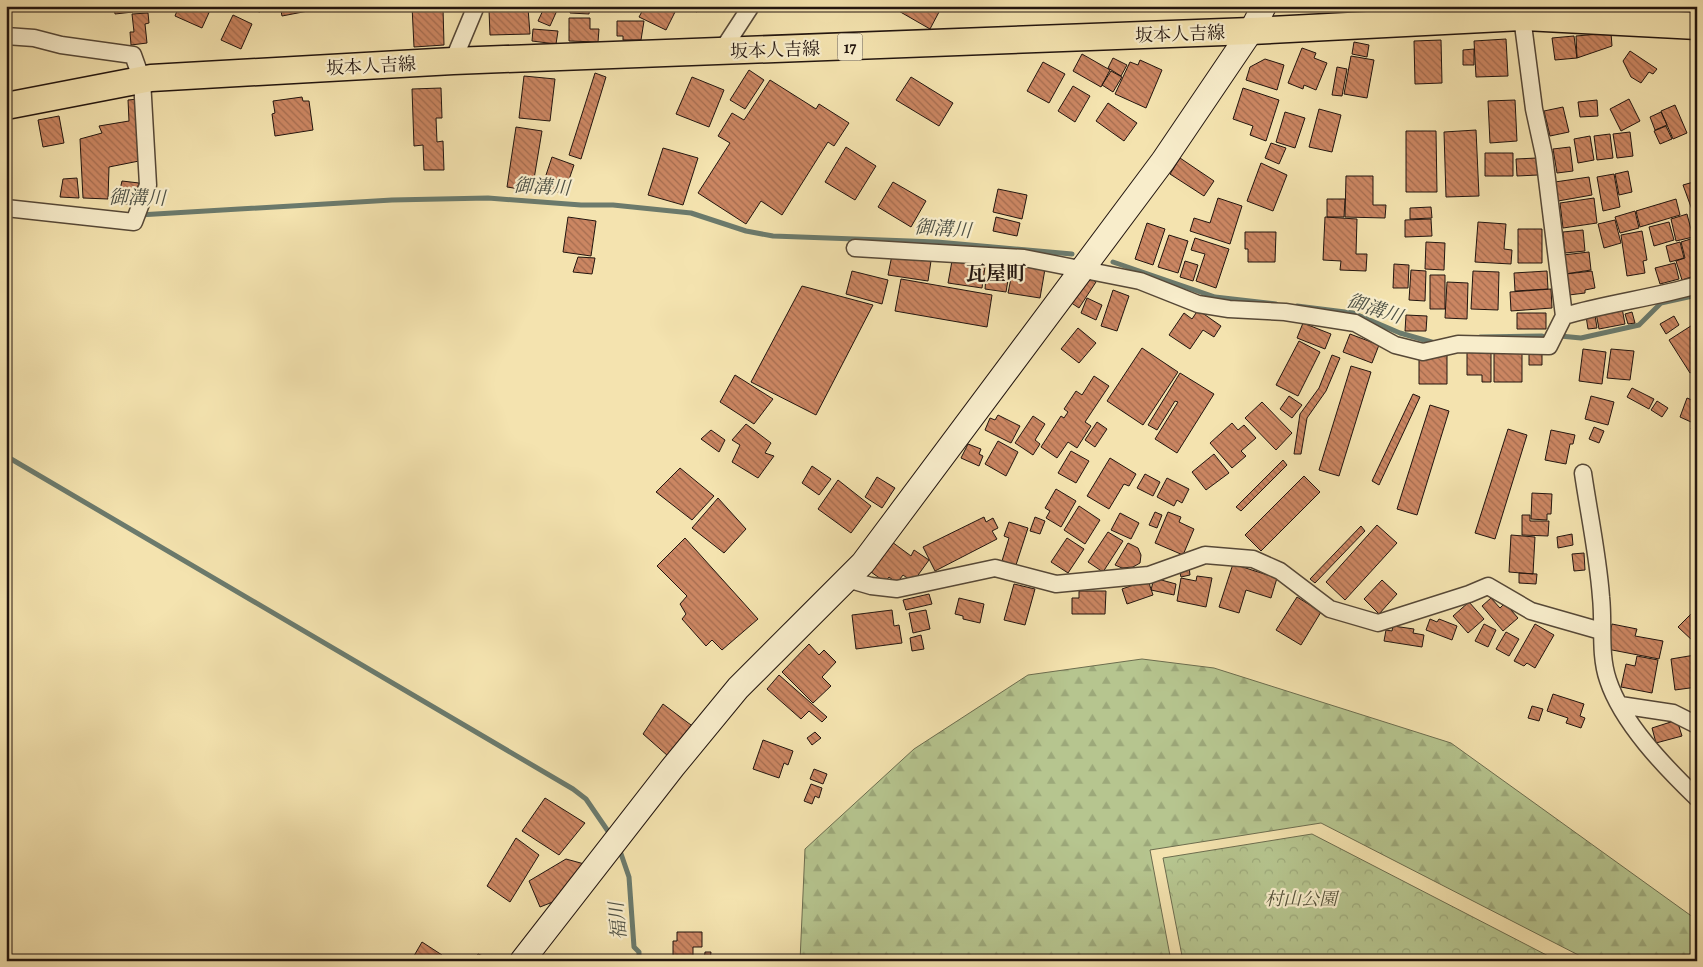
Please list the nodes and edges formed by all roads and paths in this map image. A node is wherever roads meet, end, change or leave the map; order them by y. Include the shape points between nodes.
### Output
1 (476, 6) edge
2 (751, 6) edge
3 (1264, 6) edge
4 (1522, 17) junction
5 (1697, 26) edge
6 (1251, 31) junction
7 (6, 36) edge
8 (721, 52) junction
9 (453, 61) junction
10 (142, 80) junction
11 (6, 106) edge
12 (6, 208) edge
13 (855, 248) dead end
14 (1081, 269) junction
15 (1697, 285) edge
16 (1564, 316) junction
17 (1583, 473) dead end
18 (847, 579) junction
19 (1601, 631) junction
20 (1620, 705) junction
21 (1697, 725) edge
22 (1697, 798) edge
23 (522, 961) edge

1 - 9 street
2 - 8 street
3 - 6 street
4 - 5 main road, 坂本人吉線 / 17
4 - 6 main road, 坂本人吉線 / 17
4 - 16 street via 1534,109 1544,155
6 - 8 main road, 坂本人吉線 / 17
6 - 14 street via 1163,161
7 - 10 street via 133,55
8 - 9 main road, 坂本人吉線 / 17
9 - 10 main road, 坂本人吉線 / 17
10 - 11 main road, 坂本人吉線 / 17
10 - 12 street via 148,185 134,222
13 - 14 street via 1024,258
14 - 16 street via 1140,281 1198,304 1285,312 1355,323 1395,345 1423,352 1458,344 1549,346
14 - 18 street via 905,508
15 - 16 street
17 - 19 street via 1602,598
18 - 19 street via 898,589 995,568 1056,584 1149,575 1205,555 1253,559 1280,570 1330,609 1378,623 1488,586 1531,611
18 - 23 street via 738,688 672,767
19 - 20 street via 1608,679
20 - 21 street via 1674,713
20 - 22 street via 1646,743

